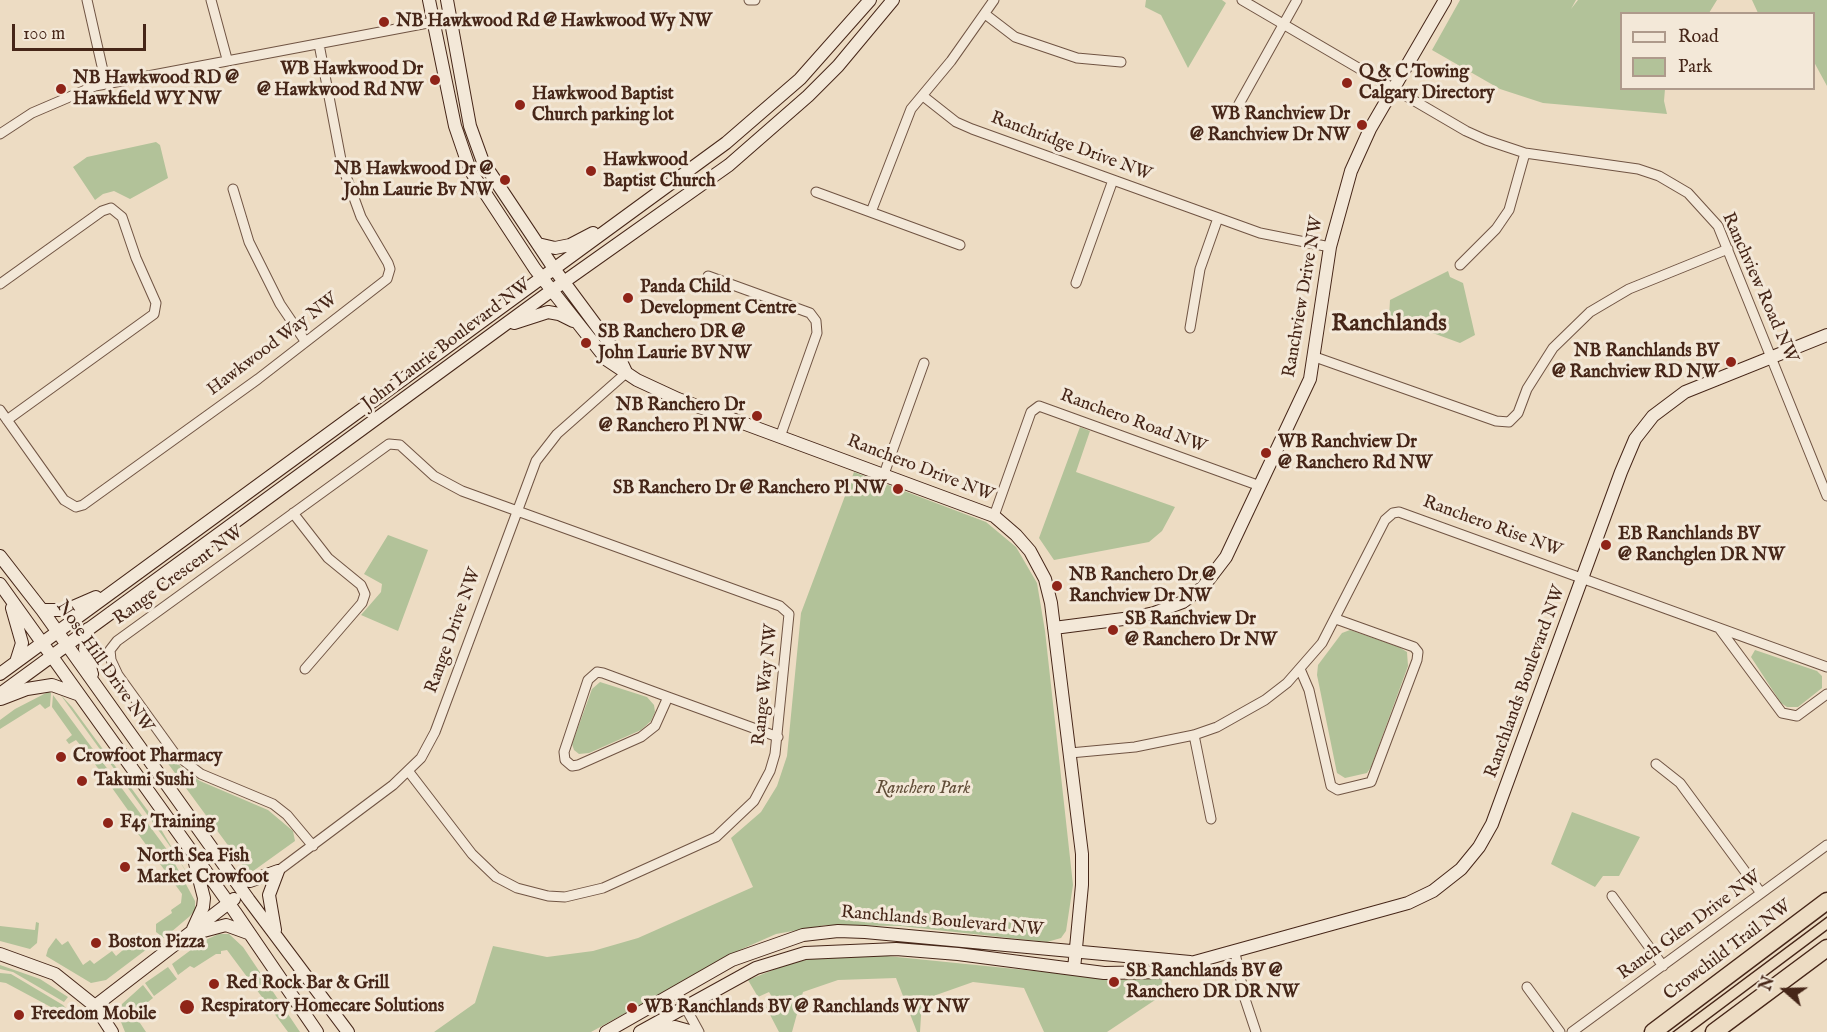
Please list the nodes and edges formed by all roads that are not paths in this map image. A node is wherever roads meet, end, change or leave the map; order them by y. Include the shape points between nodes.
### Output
1 (87, 0) edge
2 (212, 0) edge
3 (429, 0) edge
4 (447, 0) edge
5 (749, 0) edge
6 (755, 0) edge
7 (870, 0) edge
8 (893, 0) edge
9 (994, 0) edge
10 (1242, 0) edge
11 (1297, 0) edge
12 (1445, 0) edge
13 (985, 14) junction
14 (449, 18) junction
15 (433, 21) junction
16 (1283, 24) junction
17 (319, 44) junction
18 (226, 59) junction
19 (1121, 62) dead end
20 (106, 84) junction
21 (1394, 88) junction
22 (923, 96) junction
23 (1239, 104) dead end
24 (0, 134) edge
25 (1525, 153) junction
26 (483, 162) junction
27 (471, 170) junction
28 (1113, 180) junction
29 (233, 189) dead end
30 (816, 192) dead end
31 (871, 212) junction
32 (1218, 218) junction
33 (603, 232) junction
34 (538, 244) junction
35 (960, 244) dead end
36 (1330, 247) junction
37 (1728, 249) junction
38 (1460, 265) dead end
39 (555, 270) junction
40 (708, 276) dead end
41 (543, 278) junction
42 (564, 282) junction
43 (1076, 283) dead end
44 (0, 284) edge
45 (553, 290) junction
46 (578, 324) junction
47 (502, 328) junction
48 (1190, 328) dead end
49 (1827, 335) edge
50 (305, 341) junction
51 (1315, 357) junction
52 (1772, 358) junction
53 (924, 363) dead end
54 (626, 374) junction
55 (0, 410) edge
56 (7, 420) junction
57 (780, 437) junction
58 (884, 474) junction
59 (1260, 486) junction
60 (1827, 496) edge
61 (516, 510) junction
62 (293, 513) junction
63 (994, 516) junction
64 (0, 556) edge
65 (1582, 578) junction
66 (124, 584) junction
67 (0, 585) edge
68 (8, 595) junction
69 (42, 610) junction
70 (1336, 619) junction
71 (1054, 628) junction
72 (1719, 628) junction
73 (88, 629) junction
74 (58, 633) junction
75 (43, 643) junction
76 (66, 645) junction
77 (52, 655) junction
78 (16, 662) junction
79 (1827, 667) edge
80 (305, 669) dead end
81 (1300, 669) junction
82 (0, 674) edge
83 (98, 690) junction
84 (0, 694) edge
85 (77, 694) junction
86 (1827, 694) edge
87 (668, 697) junction
88 (0, 699) edge
89 (1194, 735) junction
90 (778, 737) junction
91 (1070, 753) junction
92 (1656, 764) dead end
93 (409, 772) junction
94 (1211, 819) dead end
95 (1827, 845) edge
96 (313, 846) junction
97 (192, 854) junction
98 (278, 871) junction
99 (236, 879) junction
100 (244, 892) junction
101 (1761, 893) junction
102 (1612, 896) dead end
103 (1827, 901) edge
104 (229, 904) junction
105 (248, 933) junction
106 (189, 935) junction
107 (276, 938) junction
108 (1827, 948) edge
109 (1075, 951) junction
110 (1235, 952) junction
111 (0, 954) edge
112 (1191, 963) junction
113 (1663, 966) junction
114 (1074, 969) junction
115 (1527, 987) dead end
116 (677, 992) junction
117 (95, 1006) junction
118 (686, 1006) junction
119 (317, 1031) edge
120 (112, 1032) edge
121 (348, 1032) edge
122 (606, 1032) edge
123 (641, 1032) edge
124 (693, 1032) edge
125 (699, 1032) edge
126 (1256, 1032) edge
127 (1560, 1032) edge
128 (1572, 1032) edge
129 (1653, 1032) edge
130 (1714, 1032) edge

1 - 20 street
2 - 18 street
3 - 15 street, Ranchero Drive NW
4 - 14 street
5 - 6 street
7 - 33 street, John Laurie Boulevard NW via 800,79 762,113
8 - 42 street, John Laurie Boulevard NW via 838,66 768,133
9 - 13 street
10 - 16 street
11 - 16 street
12 - 21 street, Ranchview Drive NW
13 - 19 street via 1015,37 1077,58
13 - 22 street
14 - 15 street
14 - 26 street via 470,126
15 - 17 street
15 - 27 street, Ranchero Drive NW via 455,126
16 - 21 street
16 - 23 street
17 - 18 street
17 - 50 street, Hawkwood Way NW via 342,165 361,217 390,269 383,283
18 - 20 street
20 - 24 street via 64,97
21 - 25 street, Ranchview Road NW via 1466,131
21 - 36 street, Ranchview Drive NW via 1351,171
22 - 28 street, Ranchridge Drive NW via 956,122
22 - 31 street via 904,123
25 - 37 street, Ranchview Road NW via 1638,169 1670,181 1705,208
25 - 38 street via 1509,210
26 - 27 street
26 - 34 street
27 - 41 street, Ranchero Drive NW via 496,213
28 - 32 street, Ranchridge Drive NW
28 - 43 street
29 - 50 street via 249,242 280,304
30 - 31 street
31 - 35 street
32 - 36 street, Ranchridge Drive NW via 1260,233
32 - 48 street via 1200,269
33 - 34 street via 555,248
33 - 39 street, John Laurie Boulevard NW
34 - 39 street
36 - 51 street, Ranchview Drive NW
37 - 51 street via 1629,289 1590,312 1552,348 1527,389 1518,413 1509,422 1496,422
37 - 52 street, Ranchview Road NW
39 - 41 street, John Laurie Boulevard NW
39 - 42 street
40 - 57 street via 810,313 816,321 817,333
41 - 45 street, Ranchero Drive NW
41 - 66 street, John Laurie Boulevard NW
42 - 45 street, John Laurie Boulevard NW
42 - 54 street via 618,355
44 - 56 street via 111,208 122,217 156,303 154,314
45 - 46 street, Ranchero Drive NW
45 - 47 street, John Laurie Boulevard NW
46 - 47 street via 548,312
46 - 54 street, Ranchero Drive NW via 607,360
47 - 73 street, John Laurie Boulevard NW
49 - 52 street, Ranchlands Boulevard NW
50 - 56 street, Hawkwood Way NW via 76,507 64,500
51 - 59 street, Ranchview Drive NW via 1303,398
52 - 60 street, Ranchview Road NW
52 - 65 street, Ranchlands Boulevard NW via 1685,392 1649,420 1628,453
53 - 58 street
54 - 57 street, Ranchero Drive NW via 658,391
54 - 61 street, Range Drive NW via 548,444 536,461
55 - 56 street, Hawkwood Way NW
57 - 58 street, Ranchero Drive NW
58 - 63 street, Ranchero Drive NW
59 - 63 street, Ranchero Road NW via 1039,406 1031,412
59 - 71 street, Ranchview Drive NW via 1226,557 1192,597 1154,613
61 - 62 street, Range Crescent NW via 447,484 394,443
61 - 90 street, Range Way NW via 784,609 790,620
61 - 93 street, Range Drive NW via 430,745
62 - 80 street via 328,558 361,585 365,594 362,603
62 - 96 street, Range Crescent NW via 117,641 110,655 118,675 181,759 216,782 273,804
63 - 71 street, Ranchero Drive NW via 1016,535 1040,568
64 - 69 street, Nose Hill Drive NW
65 - 70 street, Ranchero Rise NW via 1404,512 1392,513
65 - 72 street
65 - 110 street, Ranchlands Boulevard NW via 1496,814 1479,847 1461,869 1433,891 1408,903
66 - 69 street via 66,610
66 - 74 street, John Laurie Boulevard NW
67 - 68 street, Nose Hill Drive NW
68 - 75 street, Nose Hill Drive NW
68 - 78 street via 21,639
69 - 74 street, Nose Hill Drive NW
70 - 81 street, Ranchero Rise NW via 1323,643
70 - 81 street via 1418,652 1371,782 1340,790 1331,786 1309,690
71 - 91 street, Ranchero Drive NW
72 - 79 street
72 - 86 street via 1782,714 1797,716
73 - 76 street, John Laurie Boulevard NW
73 - 83 street via 85,649
74 - 75 street, John Laurie Boulevard NW
74 - 76 street, Nose Hill Drive NW
75 - 77 street, Nose Hill Drive NW
75 - 78 street, John Laurie Boulevard NW
76 - 77 street, John Laurie Boulevard NW
76 - 83 street, Nose Hill Drive NW
77 - 84 street, John Laurie Boulevard NW
77 - 85 street, Nose Hill Drive NW
78 - 82 street, John Laurie Boulevard NW
81 - 89 street, Ranchero Rise NW via 1251,708
83 - 99 street, Nose Hill Drive NW
85 - 88 street via 52,685
85 - 97 street, Nose Hill Drive NW
87 - 87 street via 603,673 591,675 564,752 565,760 569,765 578,765 641,737 655,726
87 - 90 street
89 - 91 street, Ranchero Rise NW via 1135,747
89 - 94 street
90 - 93 street, Range Way NW via 763,787 727,829 603,888 565,897 529,893 496,876 471,854
91 - 109 street, Ranchero Drive NW via 1083,867
92 - 101 street via 1680,783
93 - 96 street, Range Drive NW
95 - 101 street, Ranch Glen Drive NW
96 - 98 street, Range Drive NW
97 - 104 street, Nose Hill Drive NW
97 - 106 street via 204,898 199,920
98 - 99 street via 250,881
98 - 107 street via 268,895
99 - 100 street, Nose Hill Drive NW
100 - 104 street
100 - 107 street, Nose Hill Drive NW
101 - 113 street, Ranch Glen Drive NW
102 - 113 street
103 - 129 highway, Crowchild Trail NW
104 - 105 street, Nose Hill Drive NW
104 - 106 street
105 - 106 street via 226,926
105 - 119 street, Nose Hill Drive NW
106 - 117 street
107 - 121 street, Nose Hill Drive NW
108 - 130 highway
109 - 112 street, Ranchlands Boulevard NW
109 - 114 street, Ranchero Drive NW
109 - 116 street, Ranchlands Boulevard NW via 838,931 776,942 732,960
110 - 112 street, Ranchlands Boulevard NW
110 - 126 street
111 - 117 street via 55,974
112 - 114 street, Ranchlands Boulevard NW via 1167,972 1143,974
113 - 128 street, Ranch Glen Drive NW
114 - 118 street, Ranchlands Boulevard NW via 896,949 805,953 756,968
115 - 127 street
116 - 118 street
116 - 122 street, Ranchlands Boulevard NW
117 - 120 street
118 - 123 street, Ranchlands Boulevard NW
118 - 125 street
123 - 124 street via 675,1027

